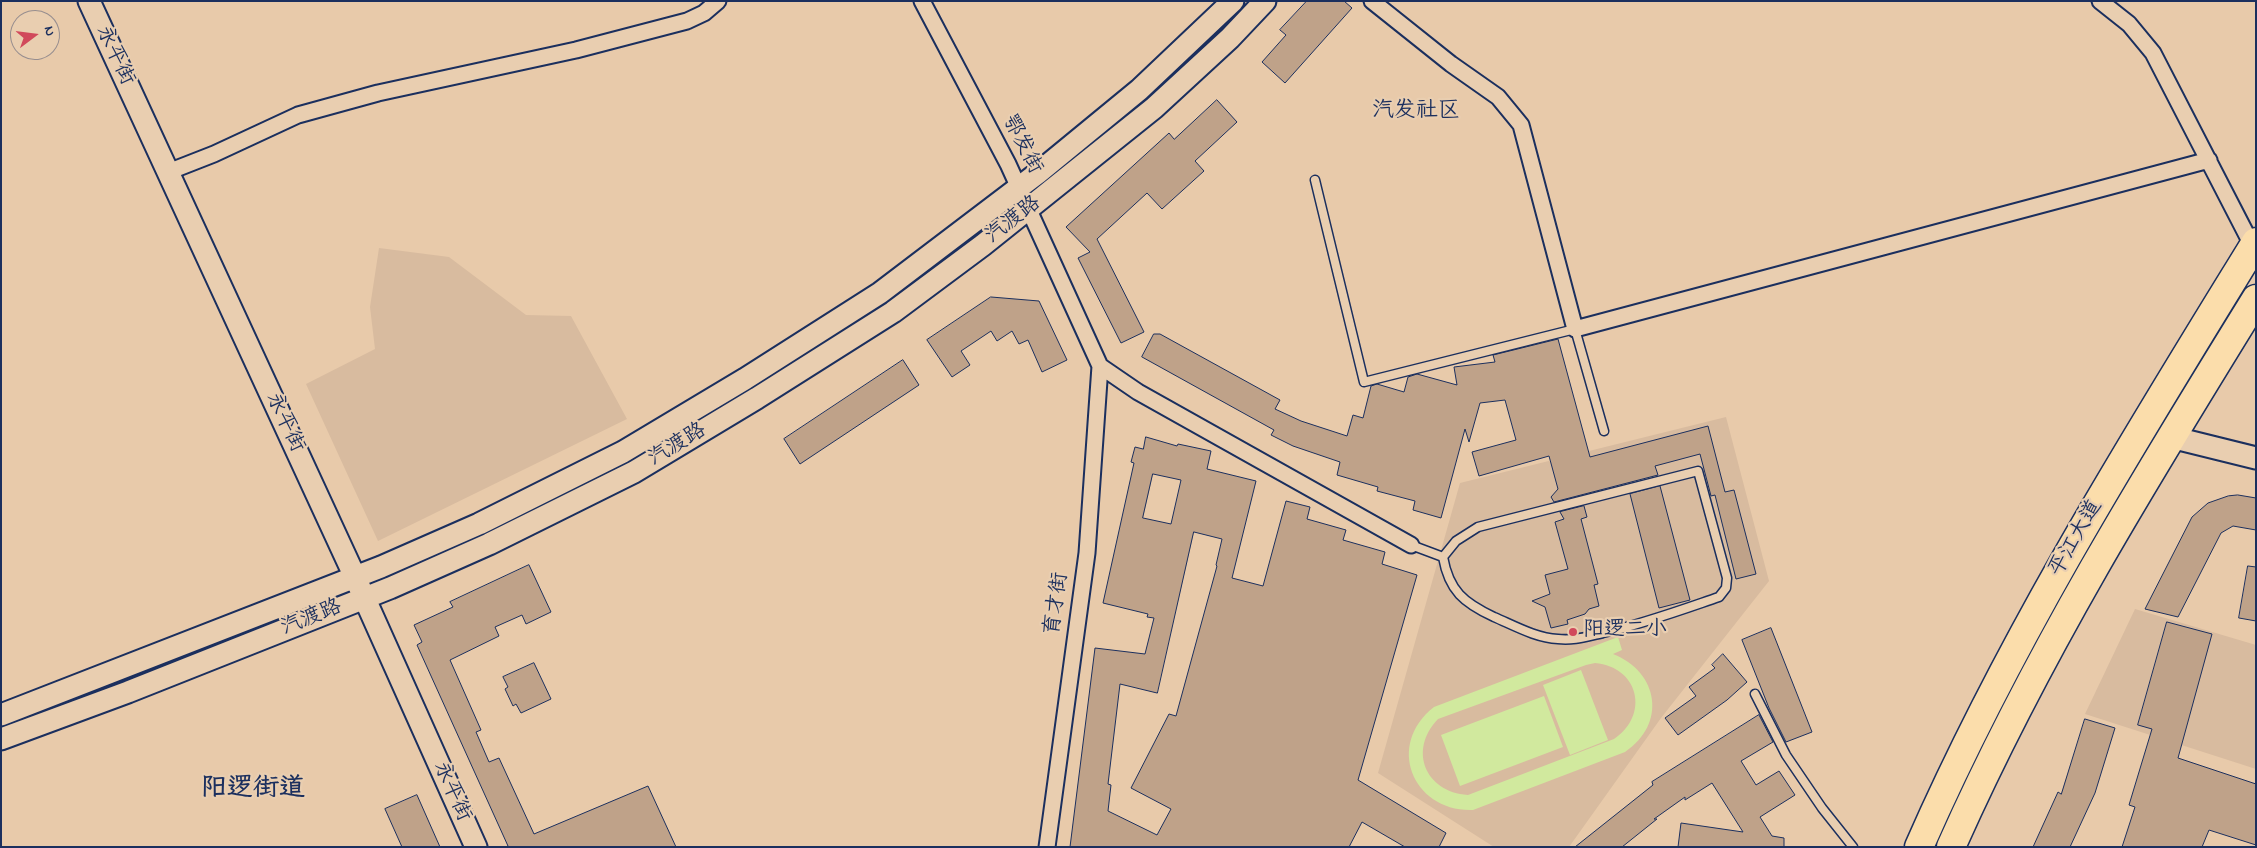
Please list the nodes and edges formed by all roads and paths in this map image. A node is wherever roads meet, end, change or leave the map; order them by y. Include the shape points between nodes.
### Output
1 (89, 1) edge
2 (718, 1) edge
3 (922, 1) edge
4 (1233, 1) edge
5 (1265, 1) edge
6 (1372, 1) edge
7 (2100, 1) edge
8 (2209, 160) junction
9 (168, 172) junction
10 (1315, 180) dead end
11 (1019, 188) junction
12 (1029, 209) junction
13 (2254, 245) edge
14 (2256, 299) edge
15 (1575, 329) junction
16 (1100, 366) junction
17 (1604, 431) dead end
18 (2171, 437) junction
19 (2256, 458) edge
20 (1411, 545) joint
21 (1443, 557) junction
22 (355, 577) junction
23 (364, 598) junction
24 (1754, 694) dead end
25 (1, 714) edge
26 (1, 739) edge
27 (476, 847) edge
28 (1047, 847) edge
29 (1853, 847) edge
30 (1919, 847) edge
31 (1951, 847) edge

1 - 9 street, 永平街
2 - 9 street via 704,13 686,21 576,50 378,93 298,115
3 - 11 street, 鄂发街
4 - 11 street, 汽渡路 via 1139,90
5 - 12 street, 汽渡路 via 1188,78
6 - 15 street via 1498,97 1521,125
7 - 8 street via 2129,24 2153,53
8 - 13 street
8 - 15 street
9 - 22 street, 永平街
10 - 15 lane via 1364,382
11 - 12 street, 鄂发街
11 - 22 street, 汽渡路 via 880,293 623,452 479,524
12 - 16 street, 鄂发街
12 - 23 street, 汽渡路 via 893,312 634,472 489,544
13 - 30 highway, 平江大道 via 2122,459 2023,634 1952,770
14 - 18 highway, 平江大道
15 - 17 lane
16 - 20 street via 1138,392
16 - 28 street, 育才街 via 1086,553
18 - 19 street
18 - 31 highway, 平江大道 via 2050,648 1980,783
20 - 21 lane
21 - 21 lane via 1450,581 1465,602 1535,635 1558,640 1633,626 1719,597 1727,584 1698,471 1478,527 1456,542
22 - 23 street, 永平街
22 - 25 street, 汽渡路
23 - 26 street, 汽渡路
23 - 27 street, 永平街
24 - 29 lane via 1786,755

